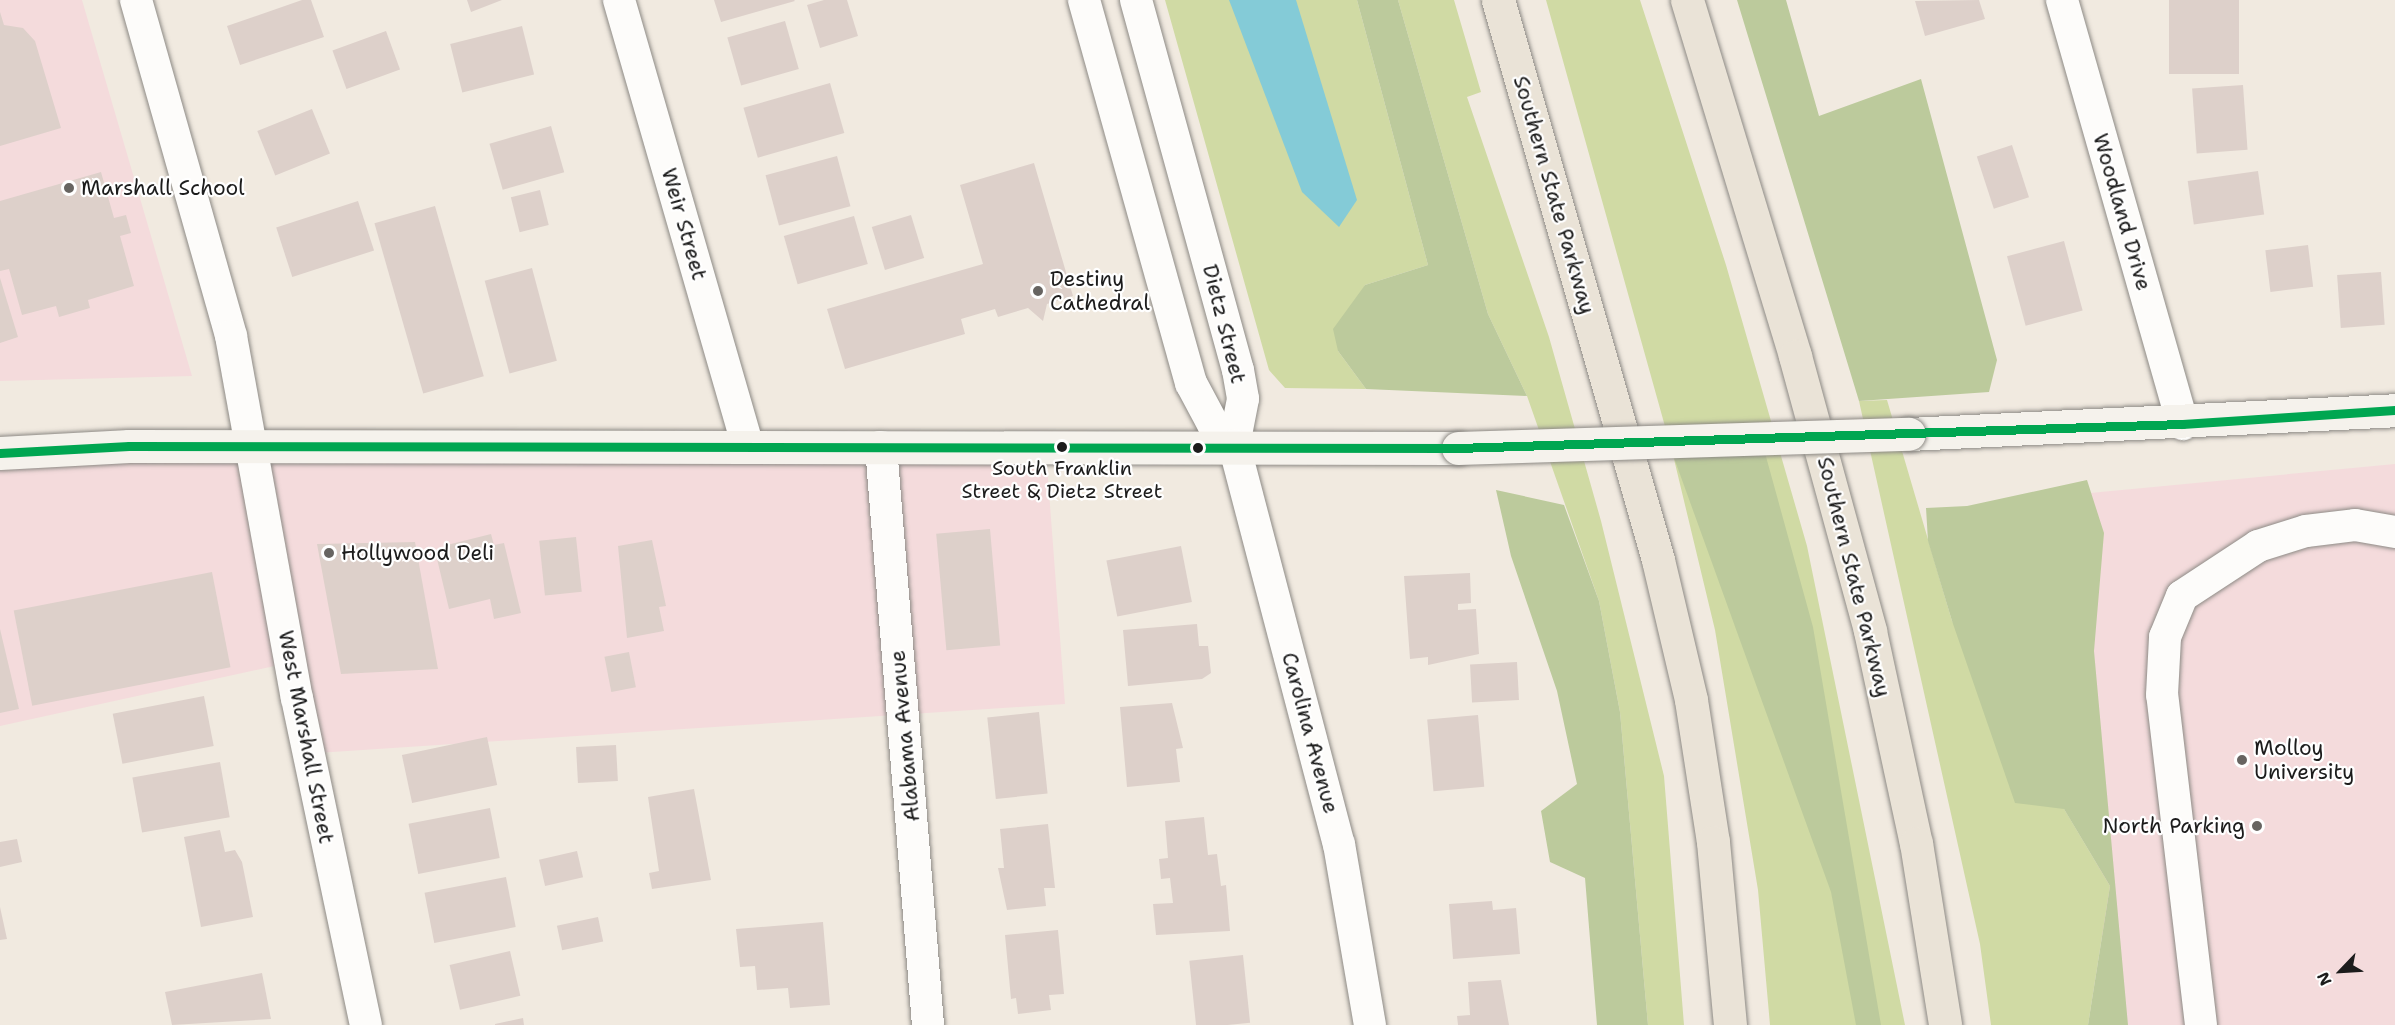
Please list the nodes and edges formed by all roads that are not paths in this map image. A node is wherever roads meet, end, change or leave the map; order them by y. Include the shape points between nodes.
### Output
1 (136, 0) edge
2 (619, 0) edge
3 (1498, 0) edge
4 (1687, 0) edge
5 (2062, 0) edge
6 (1138, 5) edge
7 (1087, 11) edge
8 (2395, 410) edge
9 (2183, 424) junction
10 (1234, 446) junction
11 (748, 447) junction
12 (881, 447) junction
13 (250, 448) junction
14 (0, 453) edge
15 (2395, 532) edge
16 (366, 1025) edge
17 (928, 1025) edge
18 (1370, 1025) edge
19 (1730, 1025) edge
20 (1945, 1025) edge
21 (2201, 1025) edge

1 - 13 street, West Marshall Street via 231,336
2 - 11 street, Weir Street
3 - 19 highway, Southern State Parkway via 1643,506 1692,700 1714,853
4 - 20 highway, Southern State Parkway via 1792,345 1870,631 1916,843
5 - 9 street, Woodland Drive
6 - 7 street, Dietz Street
6 - 10 street, Dietz Street via 1238,370 1243,399
7 - 10 street, Dietz Street via 1191,383 1214,426
8 - 9 main road
9 - 10 main road, bridge via 1458,448
10 - 12 main road
10 - 18 street, Carolina Avenue via 1339,844
11 - 12 main road
11 - 13 main road
12 - 17 street, Alabama Avenue
13 - 14 main road
13 - 16 street, West Marshall Street
15 - 21 street via 2355,525 2306,531 2258,546 2182,596 2165,637 2162,695

